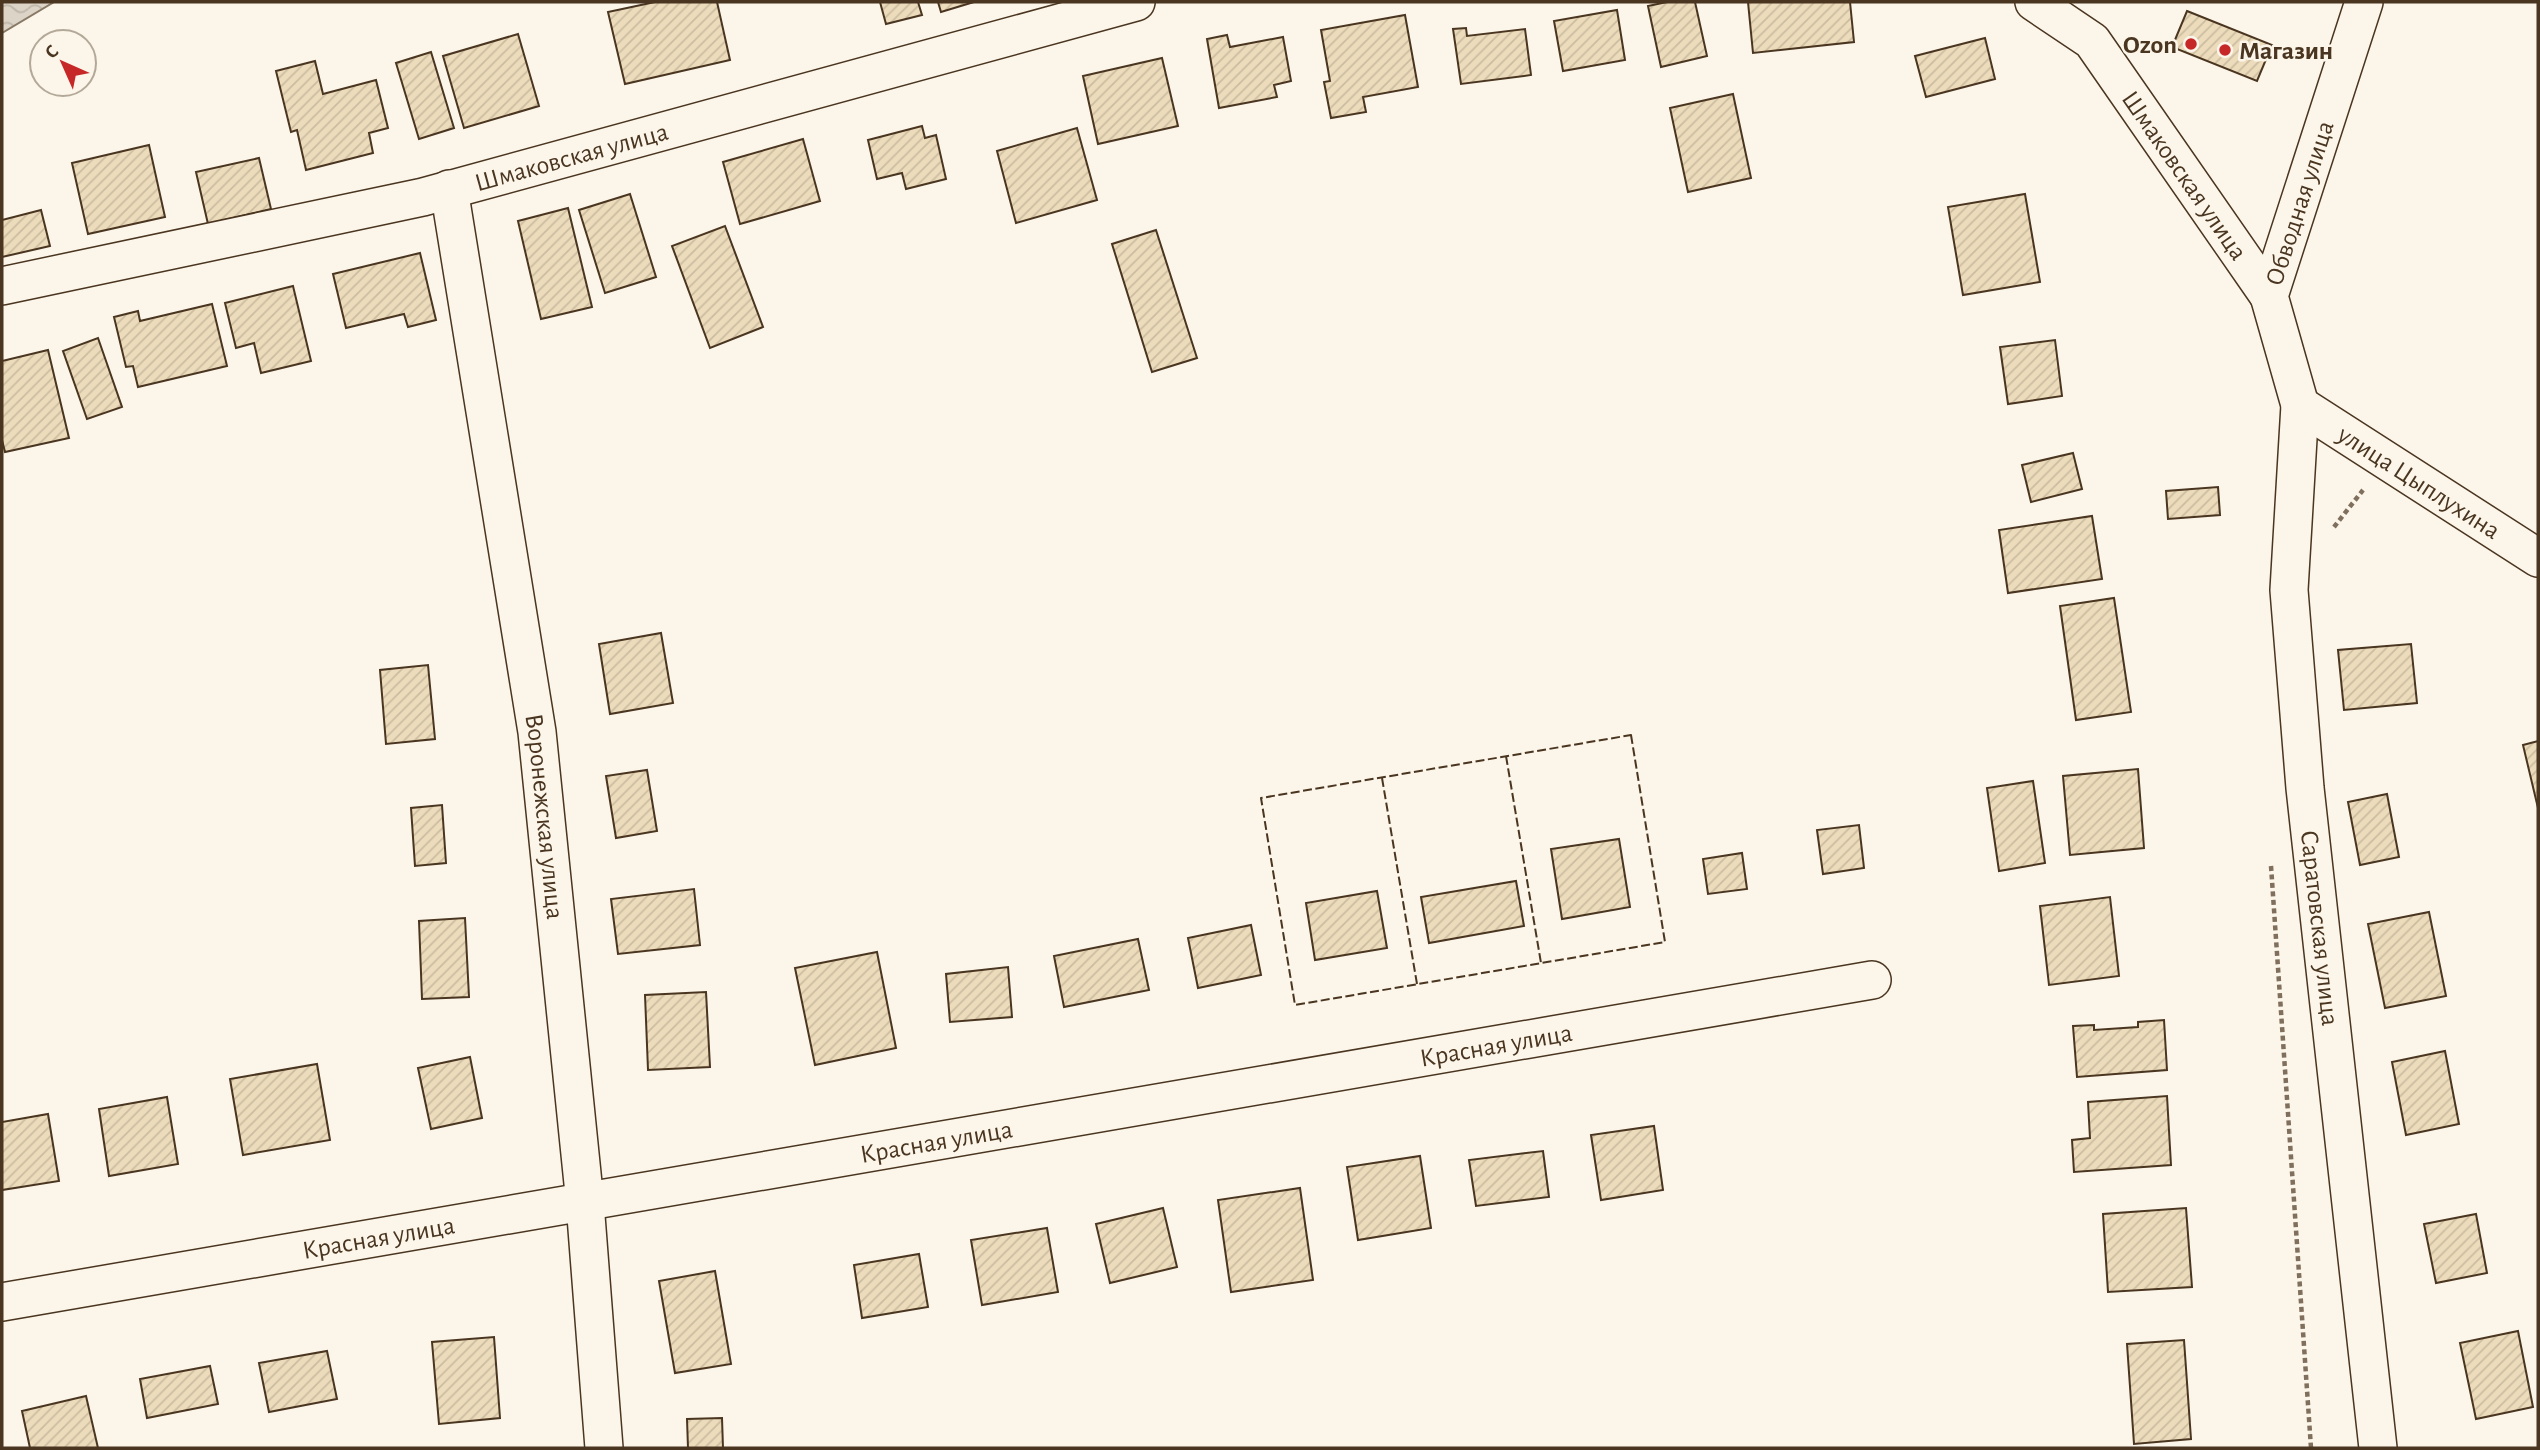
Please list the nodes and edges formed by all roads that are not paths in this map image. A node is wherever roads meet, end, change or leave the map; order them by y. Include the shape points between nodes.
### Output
1 (1136, 2) edge
2 (2034, 2) edge
3 (2364, 2) edge
4 (449, 189) junction
5 (2, 286) edge
6 (2269, 296) junction
7 (2300, 405) junction
8 (2538, 558) edge
9 (1872, 980) dead end
10 (585, 1203) junction
11 (2, 1302) edge
12 (604, 1448) edge
13 (2378, 1448) edge

1 - 4 street, Шмаковская улица
2 - 6 street, Шмаковская улица via 2092,41
3 - 6 street, Обводная улица
4 - 5 street, Шмаковская улица
4 - 10 street, Воронежская улица via 537,732
6 - 7 street, Обводная улица
7 - 8 street, улица Цыплухина
7 - 13 street, Саратовская улица via 2291,617 2306,802
9 - 10 street, Красная улица
10 - 11 street, Красная улица
10 - 12 street, Воронежская улица

